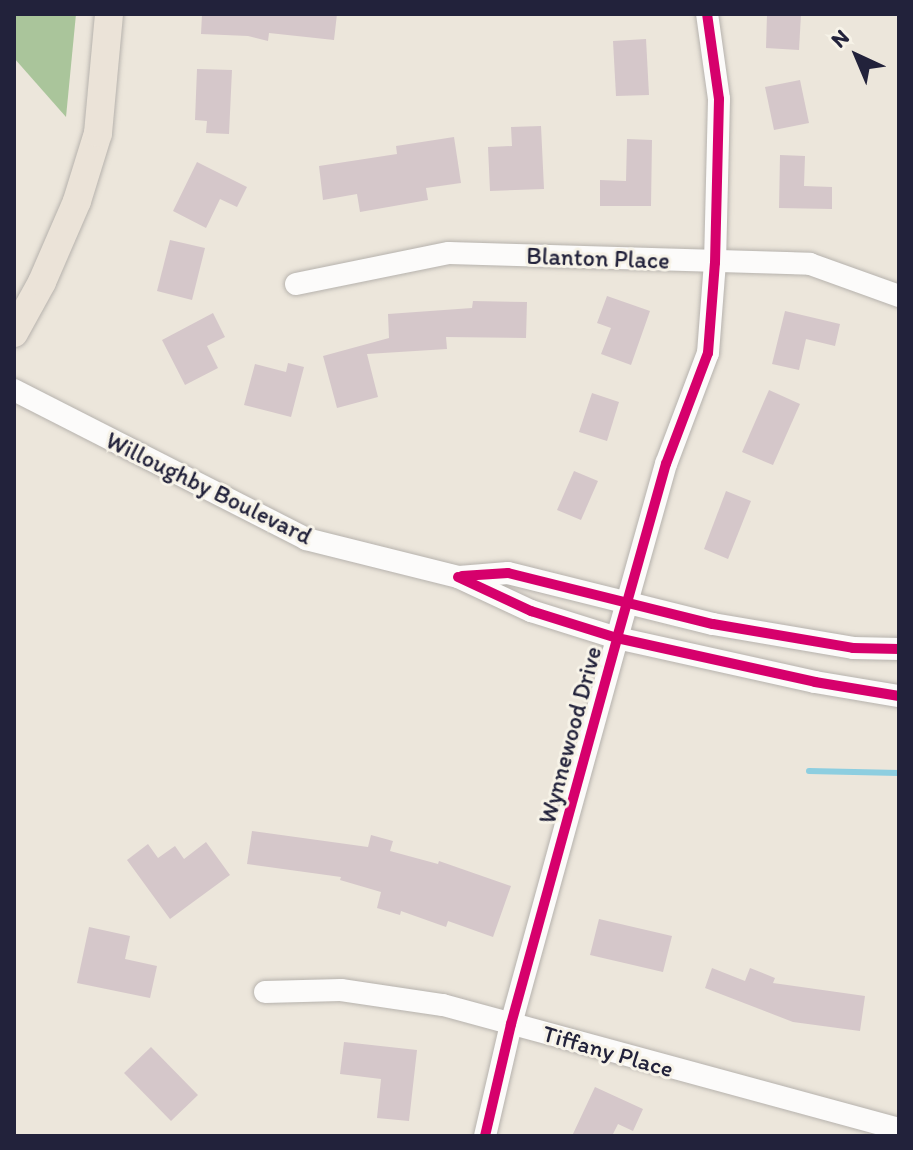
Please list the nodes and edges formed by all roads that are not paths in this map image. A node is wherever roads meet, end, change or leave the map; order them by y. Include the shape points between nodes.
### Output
1 (109, 14) edge
2 (707, 14) edge
3 (715, 263) junction
4 (296, 284) dead end
5 (899, 296) edge
6 (14, 333) edge
7 (14, 390) edge
8 (458, 577) junction
9 (628, 603) junction
10 (617, 638) junction
11 (899, 649) edge
12 (899, 696) edge
13 (265, 992) dead end
14 (511, 1024) junction
15 (899, 1129) edge
16 (485, 1136) edge

1 - 6 main road via 98,133 77,201
2 - 3 street, Wynnewood Drive via 719,99
3 - 4 street, Blanton Place via 449,253
3 - 5 street, Blanton Place via 810,264
3 - 9 street, Wynnewood Drive via 708,353 666,464
7 - 8 street, Willoughby Boulevard via 306,539
8 - 9 street, Willoughby Boulevard via 508,573
8 - 10 street, Willoughby Boulevard via 531,611
9 - 10 street, Wynnewood Drive
9 - 11 street, Willoughby Boulevard via 794,639
10 - 12 street, Willoughby Boulevard
10 - 14 street, Wynnewood Drive
13 - 14 street, Tiffany Place via 341,990 443,1005
14 - 15 street, Tiffany Place
14 - 16 street, Wynnewood Drive

